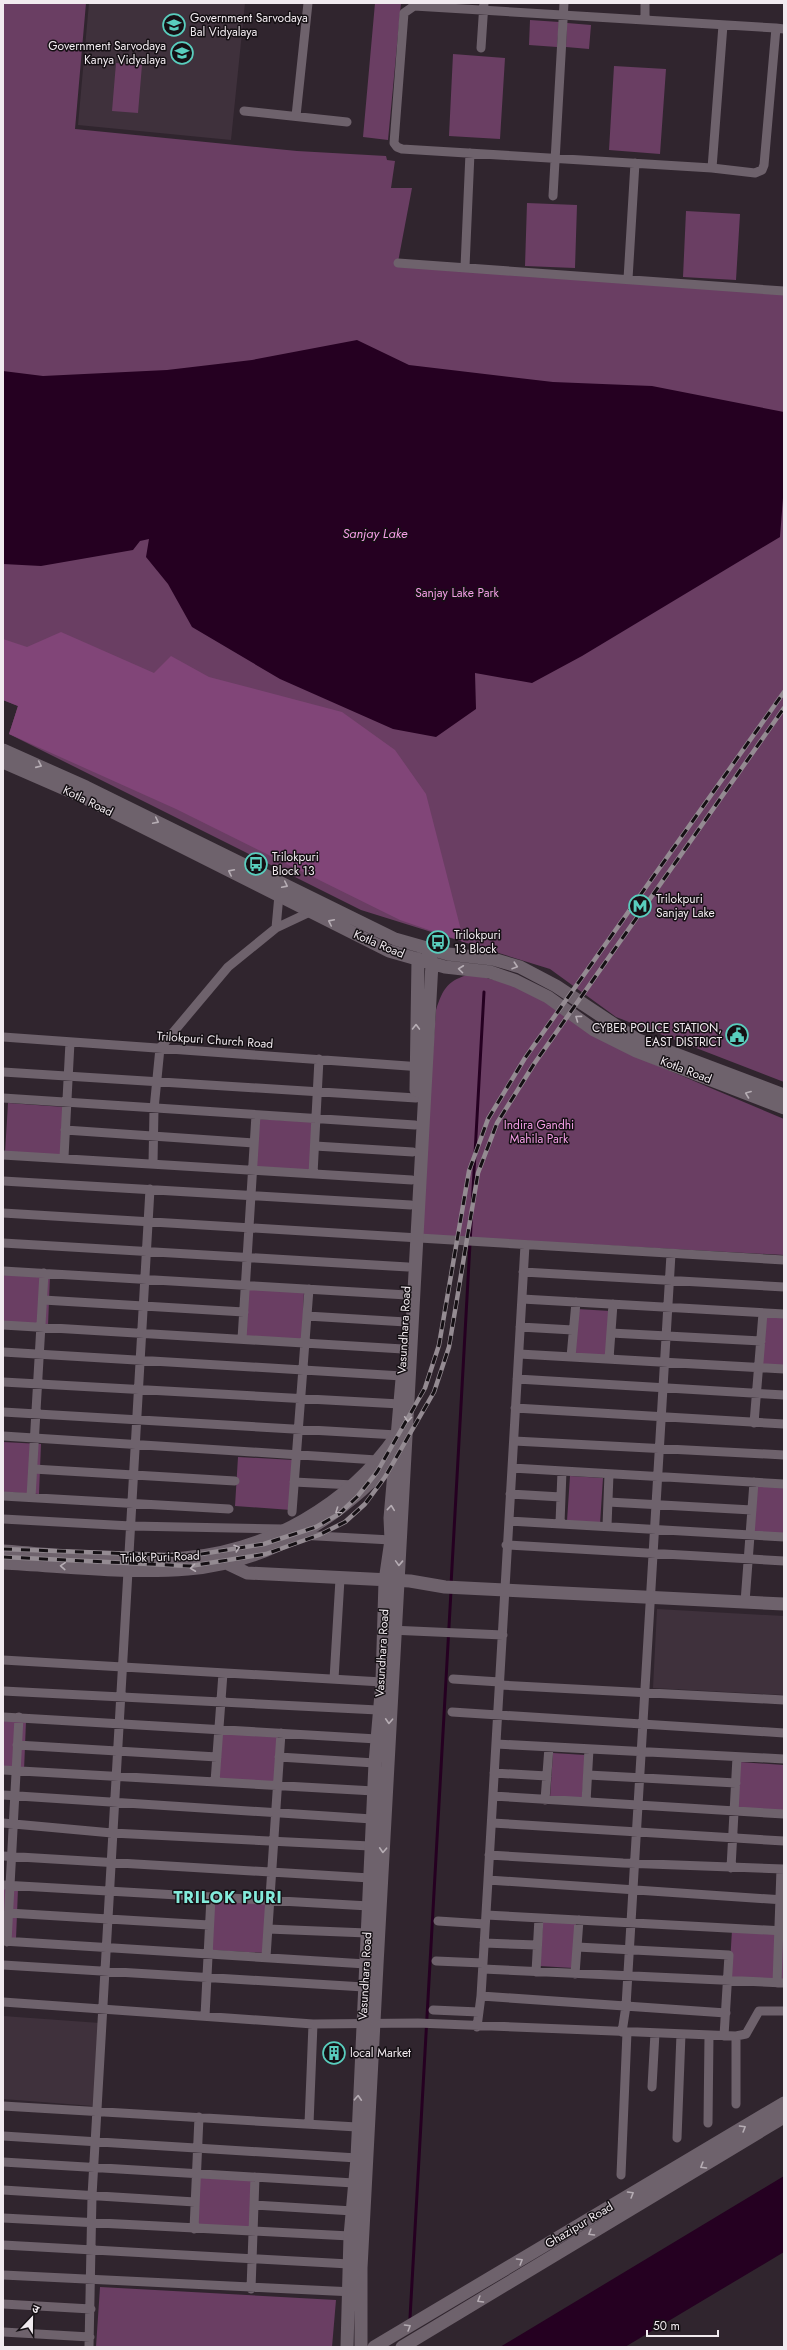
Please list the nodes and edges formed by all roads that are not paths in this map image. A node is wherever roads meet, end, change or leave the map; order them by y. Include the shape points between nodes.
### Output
1 (308, 3) edge
2 (564, 3) edge
3 (645, 3) edge
4 (484, 6) edge
5 (563, 15) junction
6 (645, 20) junction
7 (723, 25) junction
8 (780, 29) edge
9 (481, 48) dead end
10 (244, 111) dead end
11 (296, 116) junction
12 (347, 122) dead end
13 (470, 153) junction
14 (555, 158) junction
15 (635, 163) junction
16 (712, 168) junction
17 (553, 196) dead end
18 (398, 262) dead end
19 (465, 268) junction
20 (628, 279) junction
21 (784, 291) edge
22 (3, 750) edge
23 (3, 762) edge
24 (279, 895) junction
25 (310, 912) junction
26 (276, 928) junction
27 (427, 949) junction
28 (418, 959) junction
29 (432, 963) junction
30 (3, 1037) edge
31 (70, 1042) junction
32 (160, 1048) junction
33 (319, 1059) junction
34 (421, 1066) junction
35 (3, 1072) edge
36 (68, 1076) junction
37 (157, 1082) junction
38 (318, 1092) junction
39 (784, 1095) edge
40 (3, 1098) edge
41 (416, 1098) junction
42 (66, 1103) junction
43 (3, 1105) edge
44 (784, 1108) edge
45 (154, 1109) junction
46 (256, 1115) junction
47 (316, 1118) junction
48 (414, 1125) junction
49 (65, 1130) junction
50 (154, 1136) junction
51 (254, 1143) junction
52 (315, 1146) junction
53 (413, 1152) junction
54 (3, 1155) edge
55 (64, 1157) junction
56 (153, 1164) junction
57 (253, 1170) junction
58 (313, 1174) junction
59 (412, 1180) junction
60 (3, 1181) edge
61 (150, 1189) junction
62 (251, 1195) junction
63 (411, 1205) junction
64 (3, 1213) edge
65 (149, 1222) junction
66 (249, 1227) junction
67 (415, 1237) junction
68 (3, 1243) edge
69 (525, 1245) junction
70 (148, 1252) junction
71 (671, 1254) junction
72 (246, 1257) junction
73 (784, 1260) edge
74 (408, 1266) junction
75 (3, 1271) edge
76 (522, 1272) junction
77 (44, 1273) junction
78 (146, 1280) junction
79 (669, 1280) junction
80 (245, 1285) junction
81 (784, 1287) edge
82 (309, 1289) junction
83 (407, 1295) junction
84 (522, 1299) junction
85 (43, 1300) junction
86 (576, 1302) junction
87 (613, 1304) junction
88 (145, 1306) junction
89 (668, 1307) junction
90 (244, 1312) junction
91 (763, 1313) junction
92 (784, 1314) edge
93 (307, 1316) junction
94 (406, 1322) junction
95 (3, 1325) edge
96 (41, 1327) junction
97 (520, 1327) junction
98 (573, 1330) junction
99 (143, 1333) junction
100 (611, 1333) junction
101 (666, 1336) junction
102 (242, 1339) junction
103 (761, 1341) junction
104 (305, 1343) junction
105 (403, 1349) junction
106 (3, 1352) edge
107 (40, 1354) junction
108 (519, 1354) junction
109 (571, 1357) junction
110 (610, 1359) junction
111 (142, 1361) junction
112 (664, 1362) junction
113 (759, 1368) junction
114 (784, 1369) edge
115 (303, 1370) junction
116 (402, 1376) junction
117 (517, 1379) junction
118 (3, 1382) edge
119 (38, 1383) junction
120 (663, 1388) junction
121 (139, 1389) junction
122 (757, 1393) junction
123 (784, 1395) edge
124 (301, 1400) junction
125 (400, 1404) junction
126 (515, 1408) junction
127 (3, 1412) edge
128 (36, 1414) junction
129 (660, 1417) junction
130 (138, 1421) junction
131 (754, 1423) junction
132 (784, 1424) edge
133 (298, 1429) junction
134 (397, 1435) junction
135 (3, 1436) edge
136 (35, 1438) junction
137 (514, 1441) junction
138 (136, 1445) junction
139 (659, 1448) junction
140 (296, 1455) junction
141 (784, 1455) edge
142 (390, 1457) junction
143 (512, 1468) junction
144 (33, 1469) junction
145 (562, 1471) junction
146 (609, 1474) junction
147 (135, 1475) junction
148 (658, 1476) junction
149 (235, 1482) dead end
150 (294, 1482) junction
151 (754, 1482) junction
152 (784, 1484) edge
153 (353, 1485) junction
154 (510, 1494) junction
155 (3, 1496) edge
156 (31, 1497) junction
157 (561, 1497) junction
158 (608, 1502) junction
159 (133, 1504) junction
160 (656, 1505) junction
161 (229, 1509) dead end
162 (752, 1510) junction
163 (292, 1512) dead end
164 (3, 1519) edge
165 (509, 1521) junction
166 (560, 1524) junction
167 (131, 1526) junction
168 (607, 1526) junction
169 (654, 1529) junction
170 (292, 1532) junction
171 (750, 1535) junction
172 (784, 1537) edge
173 (391, 1540) junction
174 (506, 1545) junction
175 (3, 1551) edge
176 (652, 1554) junction
177 (222, 1558) junction
178 (747, 1559) junction
179 (784, 1561) edge
180 (3, 1563) edge
181 (130, 1565) junction
182 (340, 1579) junction
183 (385, 1580) junction
184 (399, 1581) junction
185 (505, 1590) junction
186 (650, 1597) junction
187 (745, 1602) junction
188 (784, 1604) edge
189 (389, 1630) junction
190 (503, 1635) junction
191 (3, 1660) edge
192 (123, 1668) junction
193 (223, 1673) junction
194 (334, 1679) junction
195 (453, 1679) dead end
196 (382, 1682) junction
197 (500, 1683) junction
198 (3, 1691) edge
199 (645, 1693) junction
200 (122, 1697) junction
201 (784, 1700) edge
202 (221, 1703) junction
203 (378, 1710) junction
204 (452, 1712) dead end
205 (498, 1715) junction
206 (3, 1717) edge
207 (19, 1717) junction
208 (120, 1724) junction
209 (643, 1724) junction
210 (219, 1729) junction
211 (281, 1733) junction
212 (784, 1733) edge
213 (377, 1739) junction
214 (496, 1744) junction
215 (17, 1745) junction
216 (549, 1747) junction
217 (589, 1749) junction
218 (118, 1752) junction
219 (641, 1752) junction
220 (217, 1757) junction
221 (279, 1757) junction
222 (737, 1757) junction
223 (784, 1760) edge
224 (374, 1763) junction
225 (3, 1770) edge
226 (16, 1770) junction
227 (494, 1773) junction
228 (588, 1775) junction
229 (547, 1776) junction
230 (116, 1777) junction
231 (640, 1778) junction
232 (215, 1782) junction
233 (736, 1784) junction
234 (277, 1785) junction
235 (374, 1791) junction
236 (3, 1794) edge
237 (14, 1795) junction
238 (493, 1796) junction
239 (545, 1800) junction
240 (115, 1801) junction
241 (586, 1802) junction
242 (638, 1805) junction
243 (734, 1811) junction
244 (276, 1812) junction
245 (784, 1814) edge
246 (372, 1819) junction
247 (3, 1823) edge
248 (492, 1823) junction
249 (13, 1824) junction
250 (637, 1832) junction
251 (112, 1833) junction
252 (733, 1838) junction
253 (273, 1840) junction
254 (784, 1841) edge
255 (370, 1846) junction
256 (489, 1855) junction
257 (7, 1856) edge
258 (111, 1862) junction
259 (635, 1864) junction
260 (731, 1868) junction
261 (783, 1869) edge
262 (272, 1873) junction
263 (370, 1878) junction
264 (488, 1880) junction
265 (6, 1885) edge
266 (633, 1890) junction
267 (110, 1891) junction
268 (211, 1897) junction
269 (270, 1900) junction
270 (782, 1900) edge
271 (369, 1906) junction
272 (8, 1913) junction
273 (539, 1918) junction
274 (109, 1919) junction
275 (486, 1919) junction
276 (579, 1920) junction
277 (438, 1921) dead end
278 (631, 1923) junction
279 (209, 1925) junction
280 (268, 1929) junction
281 (782, 1930) edge
282 (367, 1934) junction
283 (5, 1942) edge
284 (484, 1943) junction
285 (537, 1945) junction
286 (577, 1947) junction
287 (106, 1948) junction
288 (630, 1950) junction
289 (208, 1954) junction
290 (781, 1956) edge
291 (266, 1957) junction
292 (436, 1961) dead end
293 (366, 1964) junction
294 (3, 1965) edge
295 (483, 1966) junction
296 (105, 1972) junction
297 (536, 1972) junction
298 (575, 1974) junction
299 (628, 1976) junction
300 (206, 1977) junction
301 (727, 1981) junction
302 (780, 1983) edge
303 (364, 1987) junction
304 (481, 1996) junction
305 (3, 2002) edge
306 (626, 2006) junction
307 (102, 2009) junction
308 (433, 2010) dead end
309 (784, 2011) edge
310 (479, 2012) junction
311 (726, 2013) junction
312 (204, 2016) junction
313 (313, 2024) junction
314 (368, 2025) junction
315 (477, 2027) junction
316 (625, 2032) junction
317 (655, 2033) junction
318 (681, 2034) junction
319 (709, 2035) junction
320 (724, 2036) junction
321 (736, 2036) junction
322 (652, 2087) dead end
323 (784, 2103) edge
324 (736, 2104) dead end
325 (3, 2106) edge
326 (98, 2111) junction
327 (199, 2117) junction
328 (784, 2117) edge
329 (708, 2123) dead end
330 (309, 2124) junction
331 (357, 2127) junction
332 (3, 2136) edge
333 (677, 2138) dead end
334 (96, 2141) junction
335 (198, 2147) junction
336 (357, 2158) junction
337 (3, 2162) edge
338 (95, 2167) junction
339 (196, 2173) junction
340 (621, 2175) dead end
341 (255, 2176) junction
342 (354, 2183) junction
343 (3, 2190) edge
344 (92, 2196) junction
345 (195, 2202) junction
346 (254, 2205) junction
347 (352, 2211) junction
348 (3, 2218) edge
349 (92, 2223) junction
350 (194, 2228) junction
351 (253, 2232) junction
352 (350, 2236) junction
353 (3, 2245) edge
354 (90, 2250) junction
355 (252, 2259) junction
356 (350, 2264) junction
357 (3, 2276) edge
358 (90, 2280) junction
359 (250, 2289) junction
360 (355, 2292) junction
361 (3, 2304) edge
362 (91, 2309) junction
363 (3, 2332) edge
364 (89, 2342) edge
365 (347, 2347) edge
366 (361, 2347) edge
367 (374, 2347) edge
368 (402, 2347) edge

1 - 11 street
2 - 5 street
3 - 6 street
4 - 5 street
4 - 9 street
4 - 13 street via 414,6 404,13 395,145 402,149
5 - 6 street
5 - 14 street
6 - 7 street
7 - 8 street
7 - 16 street
8 - 16 street via 762,170 755,173
10 - 11 street
11 - 12 street
13 - 14 street
13 - 19 street
14 - 15 street
14 - 17 street
15 - 16 street
15 - 20 street
18 - 19 street
19 - 20 street
20 - 21 street
22 -> 27 street, Kotla Road via 86,787 395,939
24 -> 23 street, Kotla Road via 81,796
24 - 25 street, Kotla Road
24 - 26 street
25 - 26 street
28 -> 25 street, Kotla Road via 390,951
26 - 32 street via 228,967
27 - 28 street
27 - 29 street
27 -> 39 street, Kotla Road via 492,959 520,968 556,986 636,1039
28 - 29 street, Kotla Road
34 -> 28 street, Vasundhara Road
29 - 34 street, Vasundhara Road
44 -> 29 street, Kotla Road via 636,1051 594,1030 548,997 516,981 490,972
30 - 31 street, Trilokpuri Church Road
31 - 32 street, Trilokpuri Church Road
31 - 36 street
32 - 33 street, Trilokpuri Church Road
32 - 37 street
33 - 34 street, Trilokpuri Church Road
33 - 38 street
34 - 41 street, Vasundhara Road
34 - 67 street, Vasundhara Road
35 - 36 street
36 - 37 street
36 - 42 street
37 - 38 street
37 - 45 street
38 - 41 street
38 - 47 street
40 - 42 street
40 - 43 street
41 - 48 street, Vasundhara Road
42 - 45 street
42 - 49 street
45 - 46 street
45 - 50 street
46 - 47 street
46 - 51 street
47 - 48 street
47 - 52 street
48 - 53 street, Vasundhara Road
49 - 50 street
49 - 55 street
50 - 51 street
50 - 56 street
51 - 57 street
52 - 53 street
52 - 58 street
53 - 59 street, Vasundhara Road
54 - 55 street
55 - 56 street
56 - 57 street
57 - 58 street
57 - 62 street
58 - 59 street
59 - 63 street, Vasundhara Road
60 - 61 street
61 - 62 street
61 - 65 street
62 - 63 street
62 - 66 street
63 - 67 street, Vasundhara Road
64 - 65 street
65 - 66 street
65 - 70 street
66 - 67 street
66 - 72 street
67 - 69 street
67 - 74 street, Vasundhara Road
67 -> 142 street, Vasundhara Road
68 - 70 street
69 - 71 street
69 - 76 street
70 - 72 street
70 - 78 street
71 - 73 street
71 - 79 street
72 - 74 street
72 - 80 street
74 - 83 street, Vasundhara Road
75 - 77 street
76 - 79 street
76 - 84 street
77 - 78 street
77 - 85 street
78 - 80 street
78 - 88 street
79 - 81 street
79 - 89 street
80 - 82 street
80 - 90 street
82 - 83 street
82 - 93 street
83 - 94 street, Vasundhara Road
84 - 86 street
84 - 97 street
85 - 88 street
85 - 96 street
86 - 87 street
86 - 98 street
87 - 89 street
87 - 100 street
88 - 90 street
88 - 99 street
89 - 91 street
89 - 101 street
90 - 102 street
91 - 92 street
91 - 103 street
93 - 94 street
93 - 104 street
94 - 105 street, Vasundhara Road
95 - 96 street
96 - 99 street
96 - 107 street
97 - 98 street
97 - 108 street
98 - 109 street
99 - 102 street
99 - 111 street
100 - 101 street
100 - 110 street
101 - 103 street
101 - 112 street
102 - 104 street
103 - 113 street
104 - 105 street
104 - 115 street
105 - 116 street, Vasundhara Road
106 - 107 street
107 - 111 street
107 - 119 street
108 - 109 street
108 - 117 street
109 - 110 street
110 - 112 street
111 - 115 street
111 - 121 street
112 - 113 street
112 - 120 street
113 - 114 street
113 - 122 street
115 - 116 street
115 - 124 street
116 - 125 street, Vasundhara Road
117 - 120 street
117 - 126 street
118 - 119 street
119 - 121 street
119 - 128 street
120 - 122 street
120 - 129 street
121 - 124 street
121 - 130 street
122 - 123 street
122 - 131 street
124 - 125 street
124 - 133 street
125 - 134 street, Vasundhara Road
126 - 129 street
126 - 137 street
127 - 128 street
128 - 130 street
128 - 136 street
129 - 131 street
129 - 139 street
130 - 133 street
130 - 138 street
131 - 132 street
133 - 134 street
133 - 140 street
134 - 142 street, Vasundhara Road
135 - 136 street
136 - 138 street
136 - 144 street
137 - 139 street
137 - 143 street
138 - 140 street
138 - 147 street
139 - 141 street
139 - 148 street
140 - 142 street
140 - 150 street
142 - 153 street, Trilok Puri Road
142 -> 170 street, Trilok Puri Road via 364,1489 345,1506
173 -> 142 street, Vasundhara Road
142 -> 184 street, Vasundhara Road
143 - 145 street
143 - 154 street
144 - 147 street
144 - 156 street
145 - 146 street
145 - 157 street
146 - 148 street
146 - 158 street
147 - 149 street
147 - 159 street
148 - 151 street
148 - 160 street
150 - 153 street
150 - 163 street
151 - 152 street
151 - 162 street
153 - 170 street, Trilok Puri Road
154 - 157 street
154 - 165 street
155 - 156 street
156 - 159 street
157 - 166 street
158 - 160 street
158 - 168 street
159 - 161 street
159 - 167 street
160 - 162 street
160 - 169 street
162 - 171 street
164 - 167 street
165 - 166 street
165 - 174 street
166 - 168 street
167 - 170 street
167 - 181 street
168 - 169 street
169 - 171 street
169 - 176 street
170 - 173 street, Trilok Puri Road
170 - 177 street, Trilok Puri Road via 233,1550
171 - 172 street
171 - 178 street
173 - 183 street, Vasundhara Road
174 - 176 street
174 - 185 street
175 - 181 street, Trilok Puri Road
176 - 178 street
176 - 186 street
177 - 181 street, Trilok Puri Road via 184,1558
177 - 182 street via 247,1573
178 - 179 street
178 - 187 street
181 -> 180 street, Trilok Puri Road
181 - 192 street
182 - 183 street
182 - 194 street
183 - 184 street
183 - 189 street, Vasundhara Road
184 - 185 street via 445,1587
184 - 189 street, Vasundhara Road
185 - 186 street
185 - 190 street
186 - 187 street
186 - 199 street
187 - 188 street
189 - 190 street
189 - 196 street, Vasundhara Road
189 -> 314 street, Vasundhara Road
190 - 197 street
191 - 192 street
192 - 193 street
192 - 200 street
193 - 194 street
193 - 202 street
194 - 196 street
195 - 197 street
196 - 203 street, Vasundhara Road
197 - 199 street
197 - 205 street
198 - 200 street
199 - 201 street
199 - 209 street
200 - 202 street
200 - 208 street
202 - 203 street
202 - 210 street
203 - 213 street, Vasundhara Road
204 - 205 street
205 - 209 street
205 - 214 street
206 - 207 street
207 - 208 street
207 - 215 street
208 - 210 street
208 - 218 street
209 - 212 street
209 - 219 street
210 - 211 street
210 - 220 street
211 - 213 street
211 - 221 street
213 - 224 street, Vasundhara Road
214 - 216 street
214 - 227 street
215 - 218 street
215 - 226 street
216 - 217 street
216 - 229 street
217 - 219 street
217 - 228 street
218 - 220 street
218 - 230 street
219 - 222 street
219 - 231 street
220 - 232 street
221 - 224 street
221 - 234 street
222 - 223 street
222 - 233 street
224 - 235 street, Vasundhara Road
225 - 226 street
226 - 230 street
226 - 237 street
227 - 229 street
227 - 238 street
228 - 231 street
228 - 241 street
229 - 239 street
230 - 232 street
230 - 240 street
231 - 233 street
231 - 242 street
232 - 234 street
233 - 243 street
234 - 235 street
234 - 244 street
235 - 246 street, Vasundhara Road
236 - 237 street
237 - 240 street
237 - 249 street
238 - 239 street
238 - 248 street
239 - 241 street
240 - 244 street
240 - 251 street
241 - 242 street
242 - 243 street
242 - 250 street
243 - 245 street
243 - 252 street
244 - 246 street
244 - 253 street
246 - 255 street, Vasundhara Road
247 - 249 street
248 - 250 street
248 - 256 street
249 - 251 street
249 - 257 street
250 - 252 street
250 - 259 street
251 - 253 street
251 - 258 street
252 - 254 street
252 - 260 street
253 - 255 street
253 - 262 street
255 - 263 street, Vasundhara Road
256 - 259 street
256 - 264 street
257 - 258 street
257 - 265 street
258 - 262 street
258 - 267 street
259 - 260 street
259 - 266 street
260 - 261 street
261 - 270 street
262 - 263 street
262 - 269 street
263 - 271 street, Vasundhara Road
264 - 266 street
264 - 275 street
265 - 267 street
265 - 272 street
266 - 270 street
266 - 278 street
267 - 268 street
267 - 274 street
268 - 269 street
268 - 279 street
269 - 271 street
269 - 280 street
270 - 281 street
271 - 282 street, Vasundhara Road
272 - 274 street
272 - 283 street
273 - 275 street
273 - 276 street
273 - 285 street
274 - 279 street
274 - 287 street
275 - 277 street
275 - 284 street
276 - 278 street
276 - 286 street
278 - 281 street
278 - 288 street
279 - 289 street
280 - 282 street
280 - 291 street
281 - 290 street
282 - 293 street, Vasundhara Road
283 - 287 street
284 - 285 street
284 - 295 street
285 - 297 street
286 - 288 street
286 - 298 street
287 - 289 street
287 - 296 street
288 - 299 street
288 - 301 street via 729,1955
289 - 291 street
289 - 300 street
290 - 302 street
291 - 293 street
292 - 295 street
293 - 303 street, Vasundhara Road
294 - 296 street
295 - 297 street
295 - 304 street
296 - 300 street
296 - 307 street
297 - 298 street
298 - 299 street
299 - 301 street
299 - 306 street
300 - 303 street
300 - 312 street
301 - 302 street
301 - 311 street
303 - 314 street, Vasundhara Road
304 - 306 street
304 - 310 street
305 - 307 street
306 - 311 street
306 - 316 street
307 - 312 street
307 - 326 street
308 - 310 street
309 - 321 street via 758,2011 746,2034
310 - 315 street
311 - 320 street
312 - 313 street
313 - 314 street
313 - 330 street
314 - 315 street via 418,2023
331 -> 314 street, Vasundhara Road
314 - 360 street, Vasundhara Road
315 - 316 street
316 - 317 street
316 - 340 street
317 - 318 street
317 - 322 street
318 - 319 street
318 - 333 street
319 - 320 street
319 - 329 street
320 - 321 street
321 - 324 street
367 -> 323 street, Ghazipur Road
325 - 326 street
326 - 327 street
326 - 334 street
327 - 330 street
327 - 335 street
328 -> 368 street, Ghazipur Road
330 - 331 street
331 - 336 street, Vasundhara Road
332 - 334 street
334 - 335 street
334 - 338 street
335 - 336 street
335 - 339 street
336 - 342 street, Vasundhara Road
337 - 338 street
338 - 339 street
338 - 344 street
339 - 341 street
339 - 345 street
341 - 342 street
341 - 346 street
342 - 347 street, Vasundhara Road
343 - 344 street
344 - 345 street
344 - 349 street
345 - 350 street
346 - 347 street
346 - 351 street
347 - 352 street, Vasundhara Road
348 - 349 street
349 - 350 street
349 - 354 street
350 - 351 street
351 - 352 street
351 - 355 street
352 - 356 street, Vasundhara Road
353 - 354 street
354 - 355 street
354 - 358 street
355 - 356 street
355 - 359 street
356 - 360 street, Vasundhara Road
357 - 358 street
358 - 359 street
358 - 362 street
359 - 360 street
360 - 365 street, Vasundhara Road
360 - 366 street, Vasundhara Road
361 - 362 street
362 - 364 street
363 - 364 street

